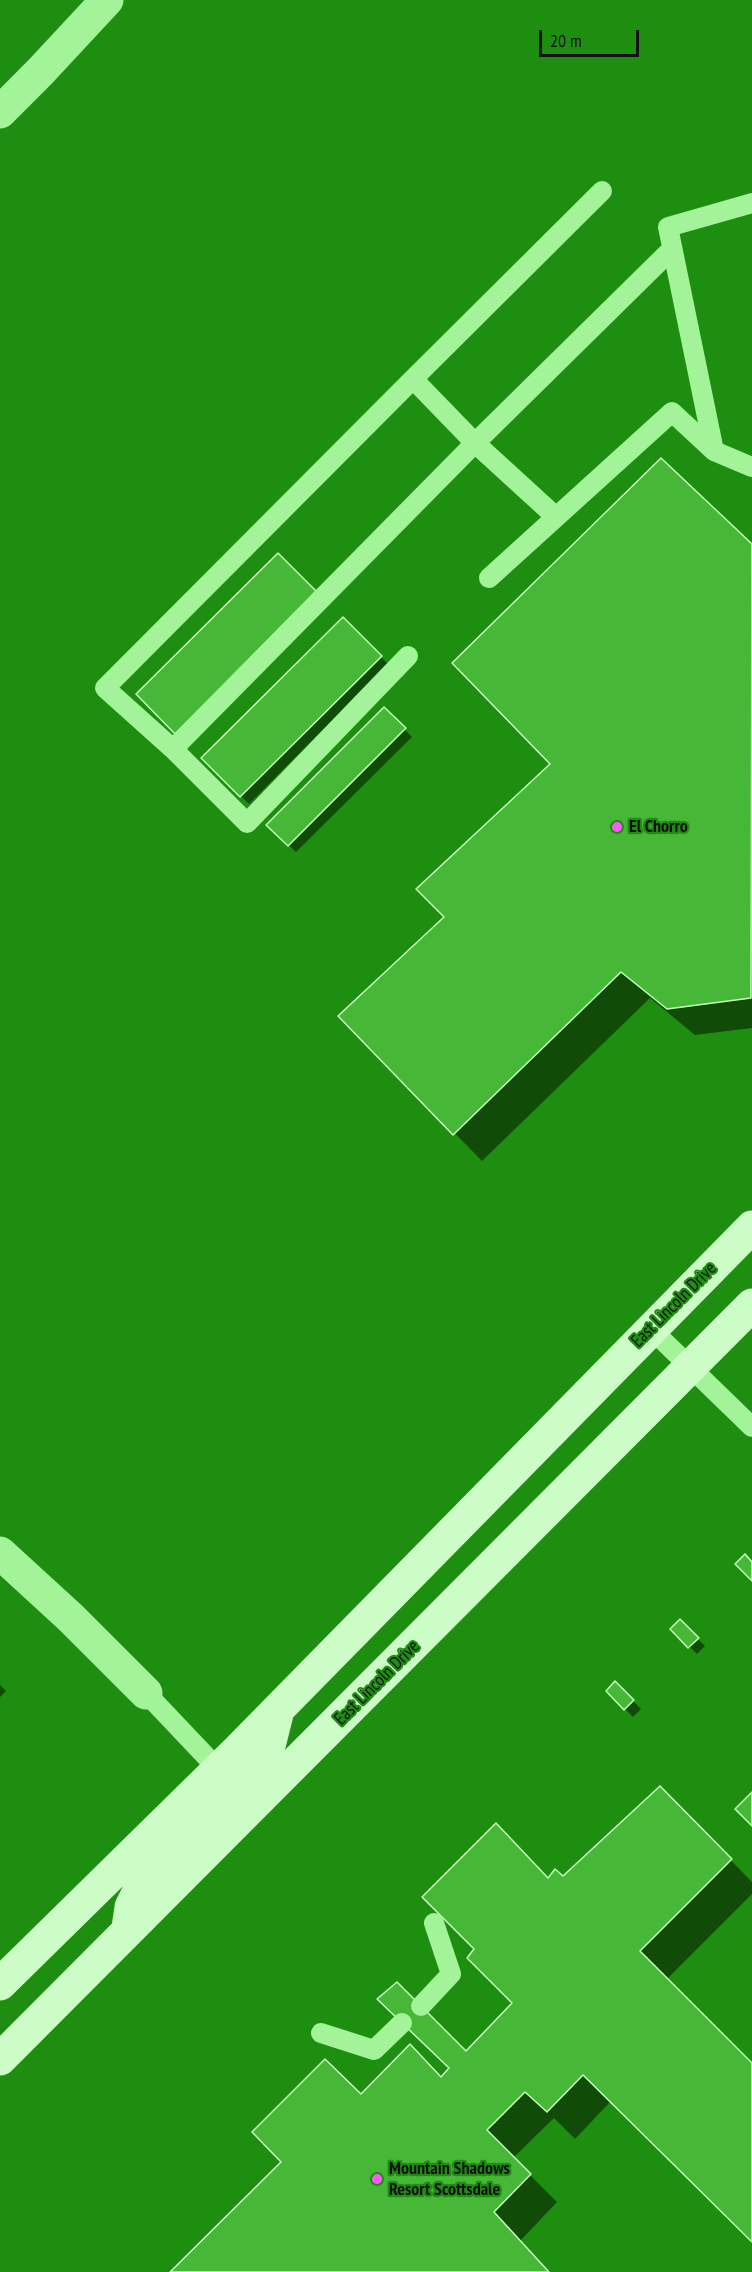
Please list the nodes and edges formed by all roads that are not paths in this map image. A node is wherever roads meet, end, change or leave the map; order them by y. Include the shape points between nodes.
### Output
1 (107, 0) edge
2 (0, 112) edge
3 (602, 191) dead end
4 (752, 203) edge
5 (672, 249) junction
6 (413, 379) junction
7 (475, 442) junction
8 (714, 451) junction
9 (752, 467) edge
10 (556, 517) junction
11 (489, 578) dead end
12 (408, 656) dead end
13 (173, 749) junction
14 (752, 1227) edge
15 (752, 1305) edge
16 (650, 1329) junction
17 (690, 1366) junction
18 (752, 1427) edge
19 (0, 1553) edge
20 (146, 1693) joint
21 (279, 1708) junction
22 (218, 1769) junction
23 (434, 1923) dead end
24 (127, 1932) junction
25 (0, 1984) edge
26 (421, 2006) dead end
27 (402, 2024) dead end
28 (321, 2034) dead end
29 (0, 2059) edge

1 - 2 street
3 - 6 lane
4 - 5 lane via 668,227
5 - 7 lane
5 - 8 lane
6 - 7 lane
6 - 13 lane via 105,688
7 - 10 lane
7 - 13 lane
8 - 9 lane
8 - 10 lane via 672,412
10 - 11 lane
12 - 13 lane via 246,823
14 - 16 main road, East Lincoln Drive
15 - 17 main road, East Lincoln Drive
16 - 17 lane
16 - 21 main road, East Lincoln Drive
17 - 18 lane
17 - 24 main road, East Lincoln Drive
19 - 20 street
20 - 22 lane
21 - 22 main road, East Lincoln Drive
21 - 24 main road via 267,1754 143,1883 131,1907
22 - 25 main road, East Lincoln Drive
23 - 26 lane via 451,1974
24 - 29 main road, East Lincoln Drive
27 - 28 lane via 374,2050

